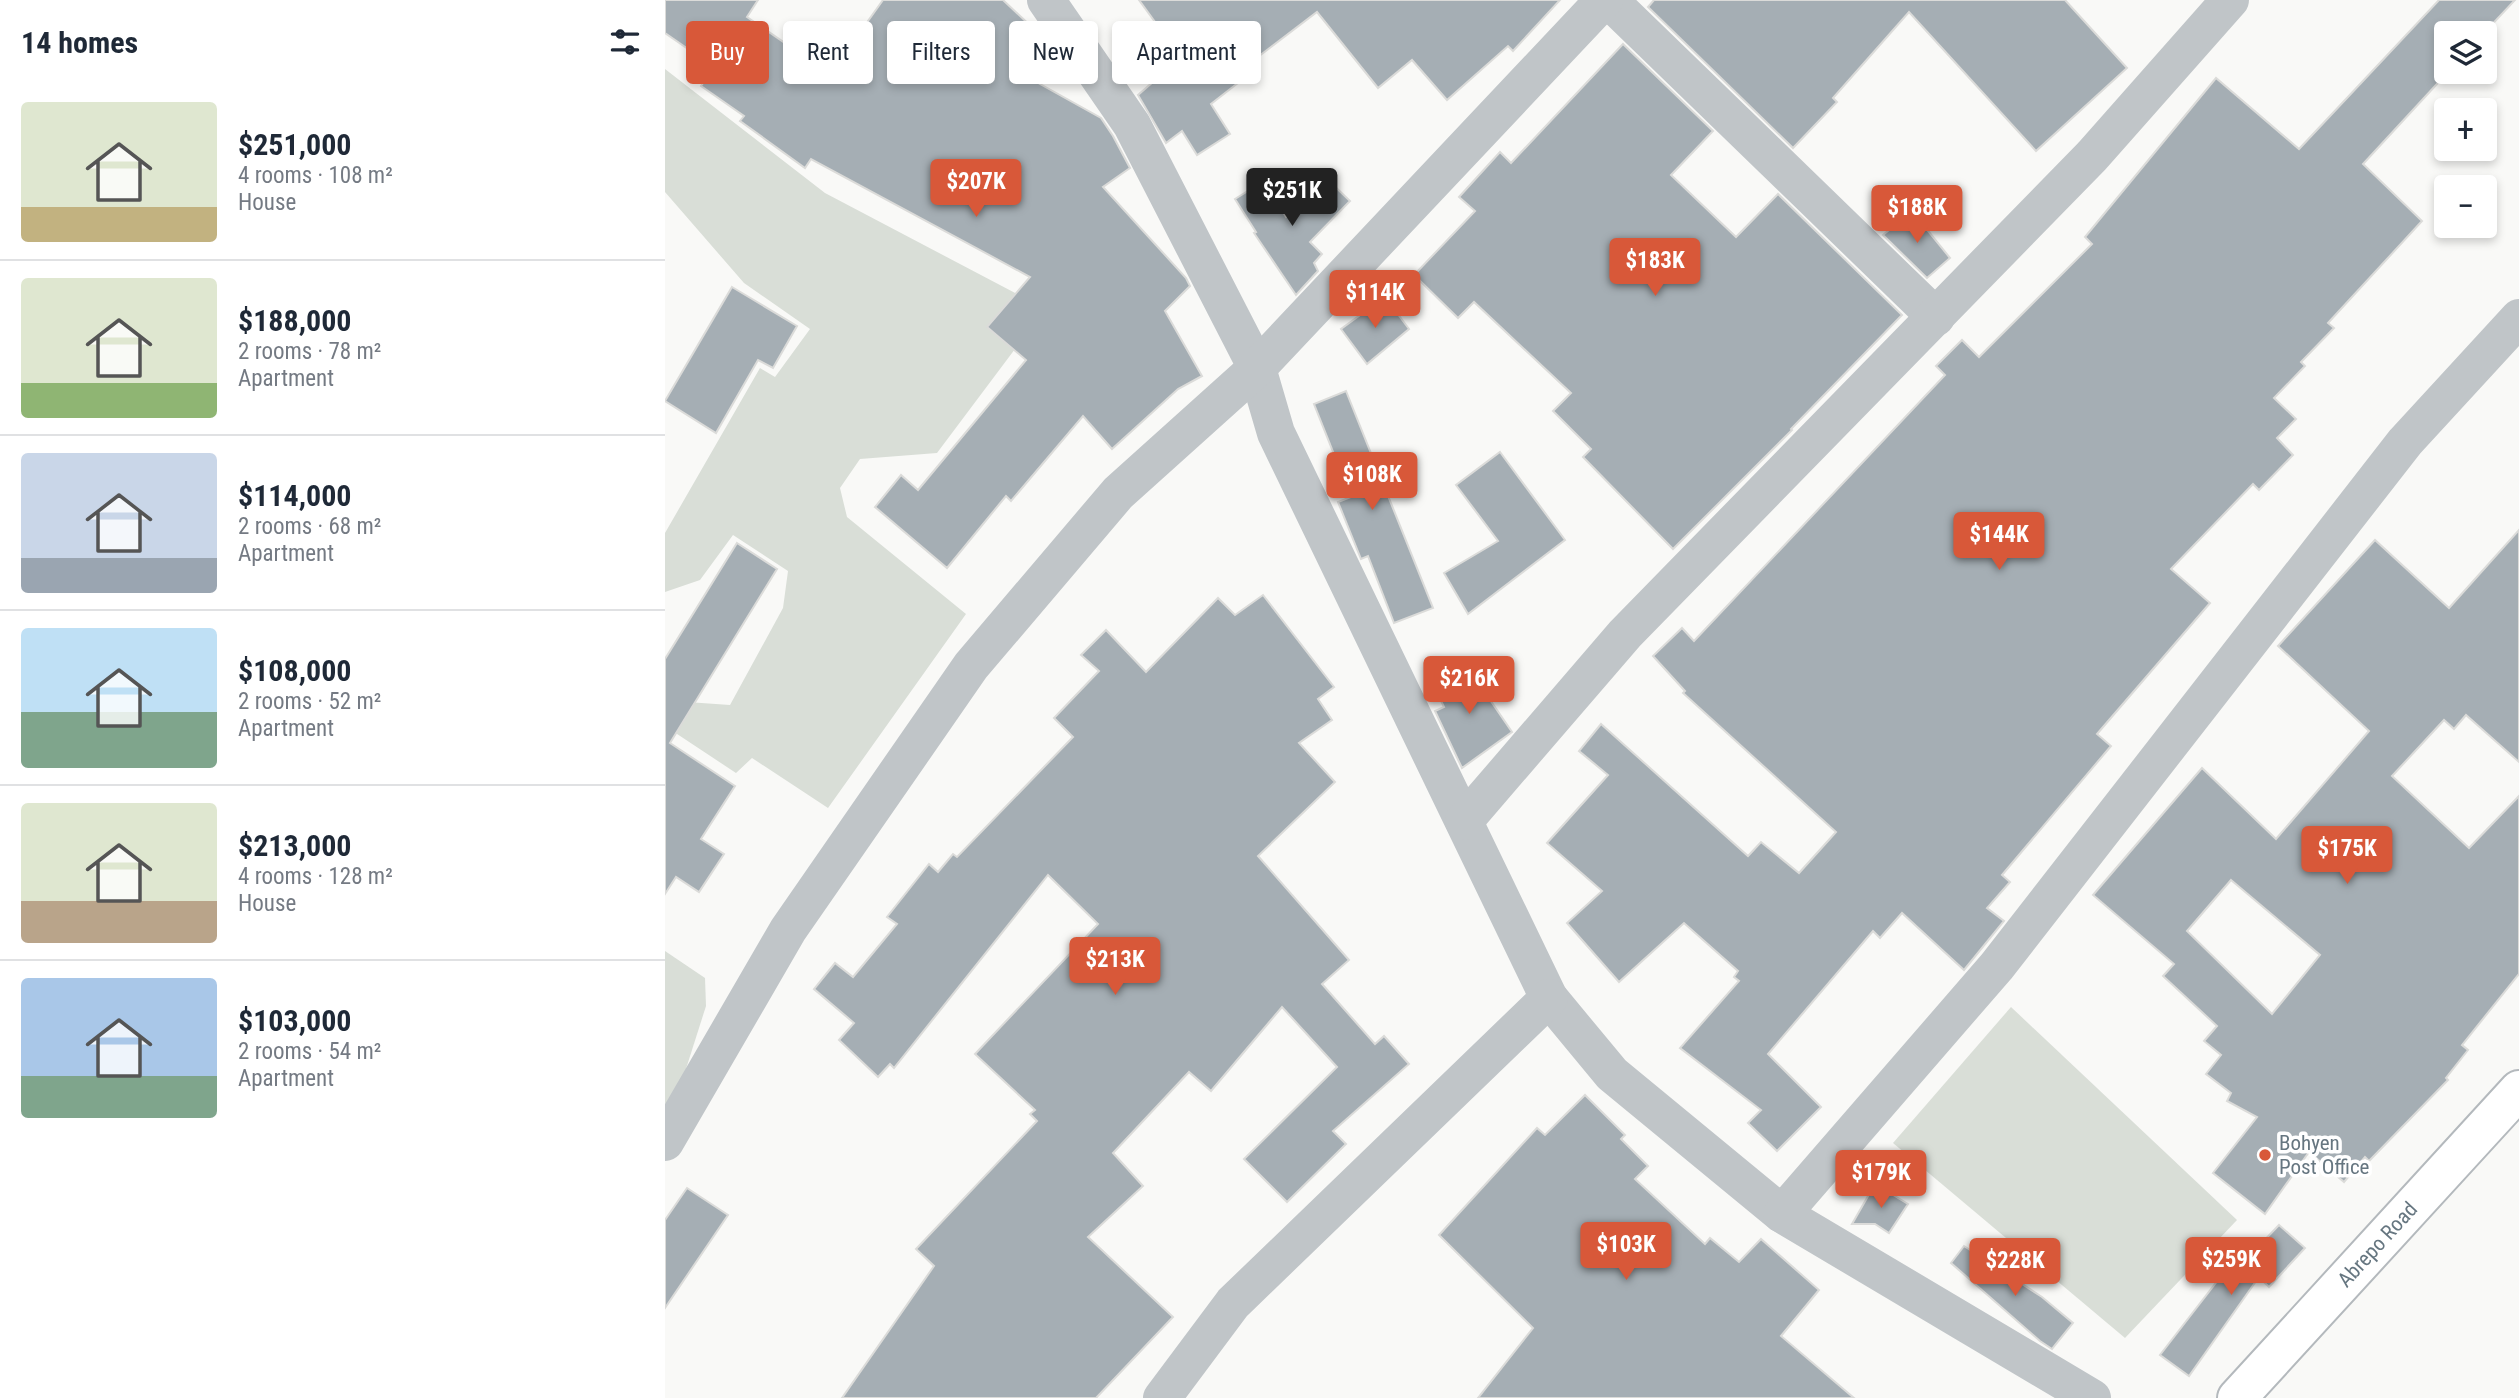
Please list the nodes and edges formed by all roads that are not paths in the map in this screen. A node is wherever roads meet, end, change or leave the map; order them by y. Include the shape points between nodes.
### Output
1 (1046, 0) edge
2 (1607, 0) edge
3 (2230, 0) edge
4 (1936, 317) junction
5 (2519, 318) edge
6 (1257, 368) junction
7 (1464, 821) junction
8 (1549, 998) junction
9 (2519, 1090) edge
10 (665, 1142) edge
11 (1782, 1214) junction
12 (1162, 1398) edge
13 (2092, 1398) edge
14 (2237, 1398) edge

1 - 6 street via 1132,125
2 - 4 street
2 - 6 street
3 - 4 street via 2092,156
4 - 7 street via 1625,634
5 - 11 street via 2405,442 1997,966
6 - 7 street via 1276,433
6 - 10 street via 1118,493 971,666 788,930
7 - 8 street
8 - 11 street via 1612,1074
8 - 12 street via 1233,1303
9 - 14 main road, Abrepo Road
11 - 13 street

